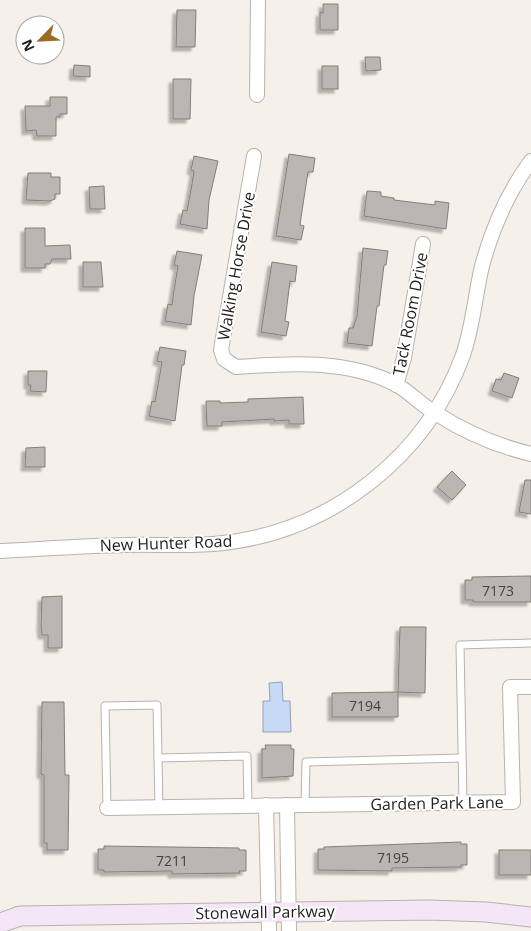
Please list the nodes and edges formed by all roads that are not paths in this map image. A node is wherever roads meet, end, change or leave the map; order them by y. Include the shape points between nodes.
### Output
1 (258, 0) edge
2 (257, 95) dead end
3 (254, 156) dead end
4 (531, 160) edge
5 (423, 244) dead end
6 (396, 385) junction
7 (434, 413) junction
8 (531, 454) edge
9 (0, 551) edge
10 (531, 643) edge
11 (531, 687) edge
12 (158, 758) junction
13 (462, 758) junction
14 (463, 802) junction
15 (305, 804) junction
16 (287, 805) junction
17 (248, 806) junction
18 (266, 806) junction
19 (158, 807) junction
20 (107, 808) joint
21 (289, 912) junction
22 (531, 918) edge
23 (269, 922) edge
24 (0, 923) edge
25 (290, 931) edge

1 - 2 street
3 - 6 street, Walking Horse Drive via 221,350 224,359 236,367 334,366 372,374
4 - 7 street, New Hunter Road via 507,200 494,230 482,267 463,354
5 - 6 street, Tack Room Drive via 404,358
6 - 7 street, Walking Horse Drive
7 - 8 street, Walking Horse Drive via 481,437
7 - 9 street, New Hunter Road via 397,461 372,482 324,512 286,529 222,543
10 - 13 lane via 460,645
11 - 14 street, Garden Park Lane via 510,688 512,802
12 - 17 lane via 247,756
12 - 19 lane
12 - 20 lane via 156,705 105,706
13 - 14 lane
13 - 15 lane via 306,762
14 - 15 street, Garden Park Lane
15 - 16 street, Garden Park Lane
16 - 18 street, Garden Park Lane
16 - 21 street
17 - 18 street, Garden Park Lane
17 - 19 street, Garden Park Lane
18 - 23 street
19 - 20 street, Garden Park Lane
21 - 22 street, Stonewall Parkway via 429,910
21 - 23 street, Stonewall Parkway
21 - 25 street
23 - 24 street, Stonewall Parkway via 20,916

